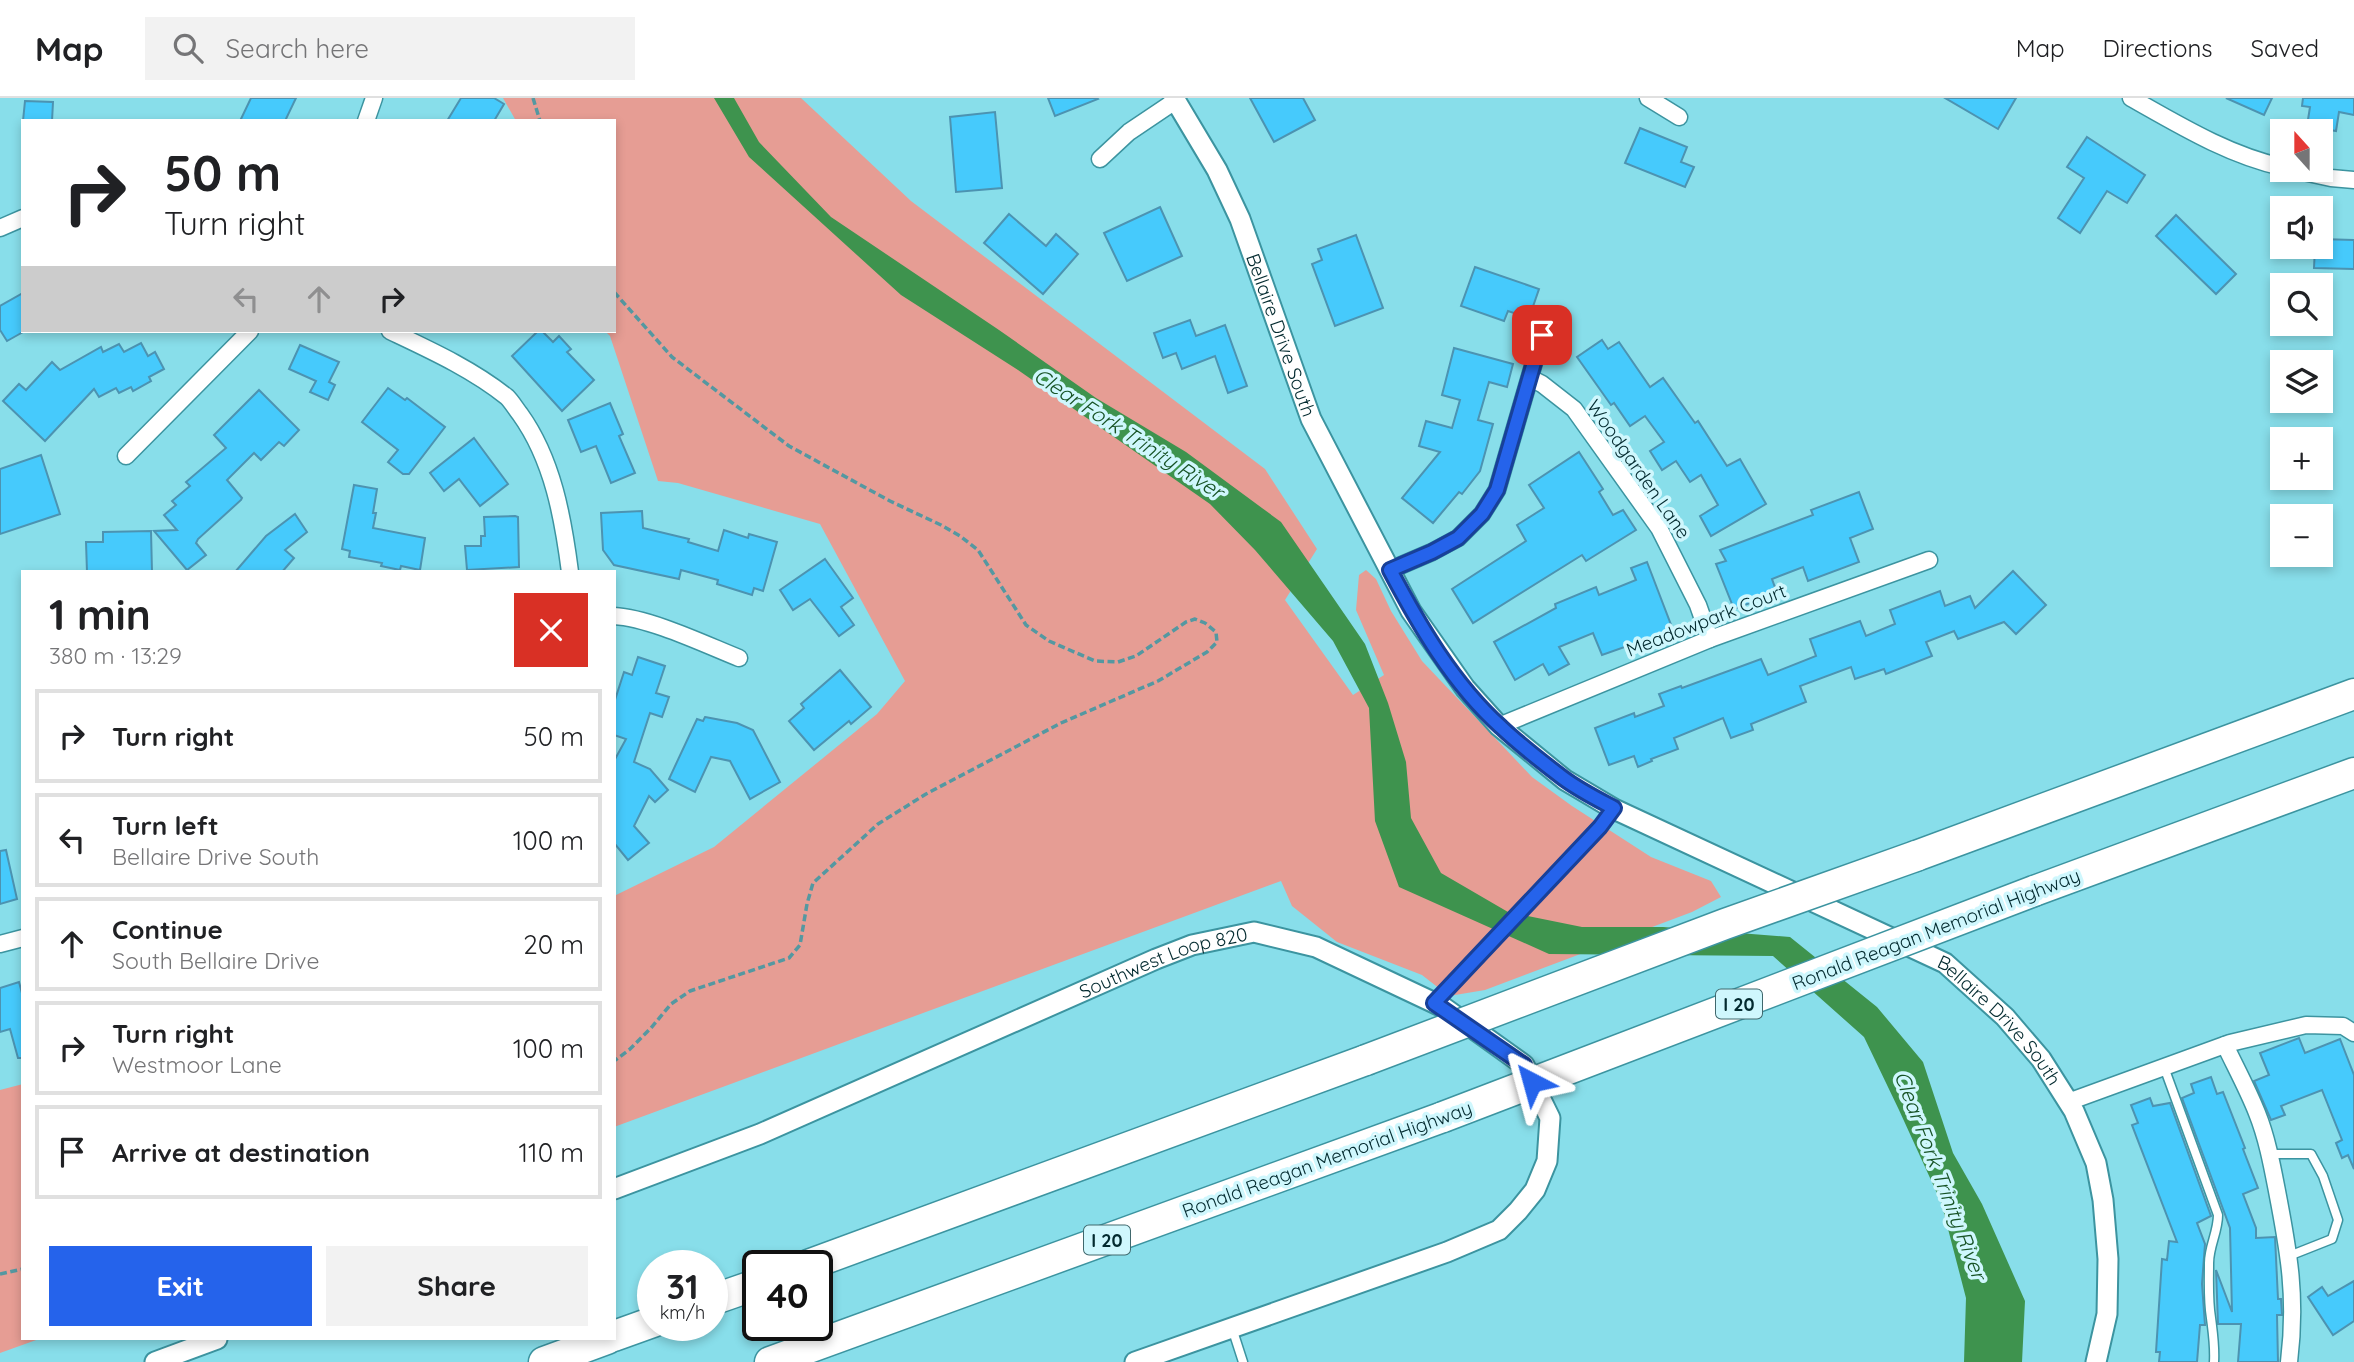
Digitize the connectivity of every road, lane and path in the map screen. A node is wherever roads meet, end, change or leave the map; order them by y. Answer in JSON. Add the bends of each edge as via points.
{"nodes":[{"id":1,"x":374,"y":98,"type":"edge"},
{"id":2,"x":533,"y":98,"type":"edge"},
{"id":3,"x":1647,"y":98,"type":"edge"},
{"id":4,"x":2131,"y":98,"type":"edge"},
{"id":5,"x":1175,"y":99,"type":"edge"},
{"id":6,"x":1679,"y":117,"type":"dead end"},
{"id":7,"x":367,"y":119,"type":"edge"},
{"id":8,"x":539,"y":119,"type":"edge"},
{"id":9,"x":1100,"y":159,"type":"dead end"},
{"id":10,"x":2270,"y":164,"type":"edge"},
{"id":11,"x":2333,"y":178,"type":"edge"},
{"id":12,"x":2354,"y":180,"type":"edge"},
{"id":13,"x":21,"y":219,"type":"edge"},
{"id":14,"x":0,"y":228,"type":"edge"},
{"id":15,"x":616,"y":294,"type":"edge"},
{"id":16,"x":248,"y":333,"type":"edge"},
{"id":17,"x":394,"y":333,"type":"edge"},
{"id":18,"x":1542,"y":335,"type":"dead end"},
{"id":19,"x":1530,"y":378,"type":"junction"},
{"id":20,"x":126,"y":456,"type":"dead end"},
{"id":21,"x":1929,"y":560,"type":"dead end"},
{"id":22,"x":570,"y":570,"type":"edge"},
{"id":23,"x":1390,"y":570,"type":"junction"},
{"id":24,"x":616,"y":616,"type":"edge"},
{"id":25,"x":1710,"y":639,"type":"junction"},
{"id":26,"x":739,"y":658,"type":"dead end"},
{"id":27,"x":2354,"y":694,"type":"edge"},
{"id":28,"x":1499,"y":726,"type":"junction"},
{"id":29,"x":2354,"y":773,"type":"edge"},
{"id":30,"x":1614,"y":808,"type":"junction"},
{"id":31,"x":21,"y":939,"type":"edge"},
{"id":32,"x":0,"y":944,"type":"edge"},
{"id":33,"x":1434,"y":1003,"type":"junction"},
{"id":34,"x":2354,"y":1032,"type":"edge"},
{"id":35,"x":2225,"y":1045,"type":"junction"},
{"id":36,"x":616,"y":1060,"type":"edge"},
{"id":37,"x":2164,"y":1067,"type":"junction"},
{"id":38,"x":2068,"y":1102,"type":"junction"},
{"id":39,"x":2269,"y":1154,"type":"junction"},
{"id":40,"x":616,"y":1188,"type":"edge"},
{"id":41,"x":833,"y":1256,"type":"edge"},
{"id":42,"x":2289,"y":1256,"type":"junction"},
{"id":43,"x":21,"y":1270,"type":"edge"},
{"id":44,"x":0,"y":1275,"type":"edge"},
{"id":45,"x":637,"y":1328,"type":"edge"},
{"id":46,"x":1232,"y":1328,"type":"junction"},
{"id":47,"x":616,"y":1335,"type":"edge"},
{"id":48,"x":214,"y":1340,"type":"edge"},
{"id":49,"x":604,"y":1340,"type":"edge"},
{"id":50,"x":155,"y":1362,"type":"edge"},
{"id":51,"x":544,"y":1362,"type":"edge"},
{"id":52,"x":770,"y":1362,"type":"edge"},
{"id":53,"x":1135,"y":1362,"type":"edge"},
{"id":54,"x":1243,"y":1362,"type":"edge"},
{"id":55,"x":2096,"y":1362,"type":"edge"},
{"id":56,"x":2214,"y":1362,"type":"edge"},
{"id":57,"x":2289,"y":1362,"type":"edge"}],
"edges":[{"from":1,"to":7,"type":"street"},
{"from":2,"to":8,"type":"path"},
{"from":3,"to":6,"type":"street"},
{"from":4,"to":10,"type":"street","via":[[2187,130]]},
{"from":5,"to":9,"type":"street"},
{"from":5,"to":23,"type":"street","name":"Bellaire Drive South","via":[[1229,193],[1311,419]]},
{"from":11,"to":12,"type":"street"},
{"from":13,"to":14,"type":"street"},
{"from":15,"to":36,"type":"path","via":[[672,357],[789,446],[941,525],[978,550],[1026,625],[1049,641],[1095,661],[1118,662],[1154,646],[1195,619],[1216,632],[1217,642],[1158,681],[1032,738],[878,824],[813,883],[800,945],[789,958],[690,991]]},
{"from":16,"to":20,"type":"street"},
{"from":17,"to":22,"type":"street","via":[[449,359],[509,399],[542,451],[564,526]]},
{"from":18,"to":19,"type":"street"},
{"from":19,"to":23,"type":"street","via":[[1497,490],[1482,514],[1458,538]]},
{"from":19,"to":25,"type":"street","name":"Woodgarden Lane","via":[[1574,409],[1660,528]]},
{"from":21,"to":25,"type":"street","name":"Meadowpark Court"},
{"from":23,"to":28,"type":"street","name":"Bellaire Drive South","via":[[1434,645]]},
{"from":24,"to":26,"type":"street","via":[[654,625]]},
{"from":25,"to":28,"type":"street","name":"Meadowpark Court"},
{"from":27,"to":41,"type":"highway","bridge":true},
{"from":28,"to":30,"type":"street","name":"Bellaire Drive South","via":[[1565,780]]},
{"from":29,"to":52,"type":"highway","name":"Ronald Reagan Memorial Highway","number":"I 20","bridge":true,"via":[[1443,1117]]},
{"from":30,"to":33,"type":"lane"},
{"from":30,"to":38,"type":"street","name":"Bellaire Drive South","via":[[1945,963],[2005,1017],[2041,1059]]},
{"from":31,"to":32,"type":"street"},
{"from":33,"to":40,"type":"street","name":"Southwest Loop 820","via":[[1316,947],[1254,932],[1192,945],[760,1134]]},
{"from":33,"to":46,"type":"street","name":"Southwest Loop 820","via":[[1524,1065],[1550,1118],[1547,1161],[1535,1189],[1499,1230]]},
{"from":34,"to":35,"type":"street","via":[[2343,1026],[2306,1025]]},
{"from":35,"to":37,"type":"street"},
{"from":35,"to":39,"type":"street","via":[[2258,1114]]},
{"from":37,"to":38,"type":"street"},
{"from":37,"to":56,"type":"lane","via":[[2218,1215],[2209,1252]]},
{"from":38,"to":55,"type":"street","name":"Bellaire Drive South","via":[[2096,1163],[2103,1200],[2106,1314]]},
{"from":39,"to":42,"type":"street"},
{"from":39,"to":42,"type":"lane","via":[[2311,1154],[2338,1220],[2332,1239]]},
{"from":42,"to":57,"type":"street","via":[[2294,1296]]},
{"from":43,"to":44,"type":"path"},
{"from":45,"to":47,"type":"highway"},
{"from":46,"to":53,"type":"street","name":"Southwest Loop 820"},
{"from":46,"to":54,"type":"lane"},
{"from":48,"to":50,"type":"street"},
{"from":49,"to":51,"type":"highway"}]}
